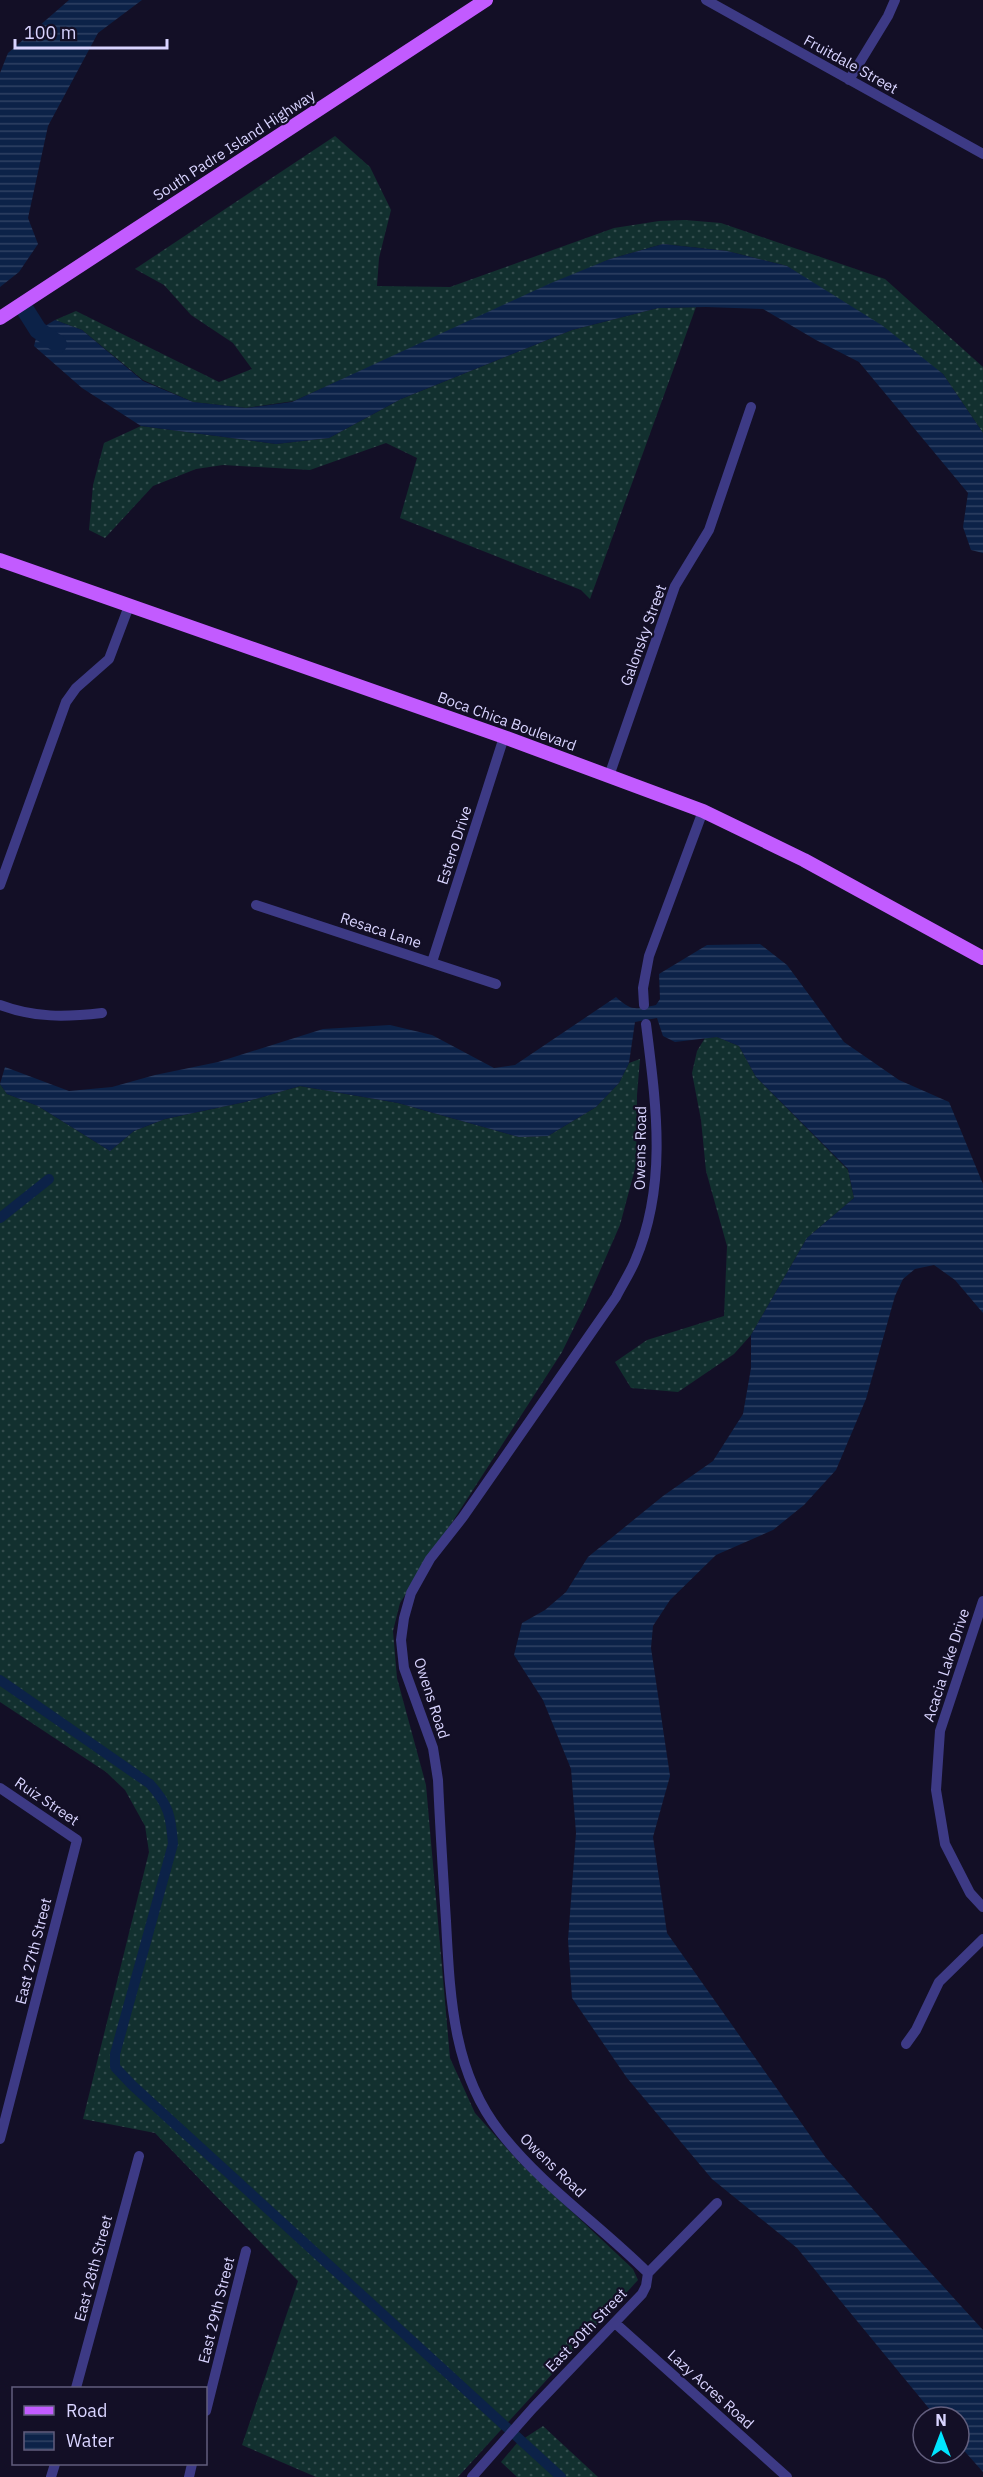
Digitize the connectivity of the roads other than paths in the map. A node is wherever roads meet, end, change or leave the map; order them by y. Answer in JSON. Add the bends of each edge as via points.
{"nodes":[{"id":1,"x":486,"y":0,"type":"edge"},
{"id":2,"x":705,"y":0,"type":"edge"},
{"id":3,"x":895,"y":0,"type":"edge"},
{"id":4,"x":849,"y":80,"type":"junction"},
{"id":5,"x":983,"y":154,"type":"edge"},
{"id":6,"x":0,"y":318,"type":"edge"},
{"id":7,"x":751,"y":407,"type":"dead end"},
{"id":8,"x":0,"y":560,"type":"edge"},
{"id":9,"x":129,"y":606,"type":"junction"},
{"id":10,"x":504,"y":737,"type":"junction"},
{"id":11,"x":609,"y":776,"type":"junction"},
{"id":12,"x":703,"y":810,"type":"junction"},
{"id":13,"x":0,"y":885,"type":"edge"},
{"id":14,"x":256,"y":905,"type":"dead end"},
{"id":15,"x":983,"y":958,"type":"edge"},
{"id":16,"x":432,"y":962,"type":"junction"},
{"id":17,"x":496,"y":984,"type":"dead end"},
{"id":18,"x":0,"y":1005,"type":"edge"},
{"id":19,"x":644,"y":1005,"type":"dead end"},
{"id":20,"x":102,"y":1013,"type":"dead end"},
{"id":21,"x":646,"y":1024,"type":"dead end"},
{"id":22,"x":983,"y":1601,"type":"edge"},
{"id":23,"x":0,"y":1788,"type":"edge"},
{"id":24,"x":77,"y":1840,"type":"joint"},
{"id":25,"x":983,"y":1908,"type":"edge"},
{"id":26,"x":983,"y":1939,"type":"edge"},
{"id":27,"x":906,"y":2044,"type":"dead end"},
{"id":28,"x":0,"y":2139,"type":"edge"},
{"id":29,"x":139,"y":2156,"type":"dead end"},
{"id":30,"x":717,"y":2203,"type":"dead end"},
{"id":31,"x":246,"y":2251,"type":"dead end"},
{"id":32,"x":648,"y":2273,"type":"junction"},
{"id":33,"x":615,"y":2323,"type":"junction"},
{"id":34,"x":76,"y":2387,"type":"edge"},
{"id":35,"x":207,"y":2407,"type":"edge"},
{"id":36,"x":471,"y":2477,"type":"edge"},
{"id":37,"x":787,"y":2477,"type":"edge"}],
"edges":[{"from":1,"to":6,"type":"main road","name":"South Padre Island Highway"},
{"from":2,"to":4,"type":"street","name":"Fruitdale Street"},
{"from":3,"to":4,"type":"street"},
{"from":4,"to":5,"type":"street","name":"Fruitdale Street"},
{"from":7,"to":11,"type":"street","name":"Galonsky Street","via":[[709,530],[675,586]]},
{"from":8,"to":9,"type":"main road","name":"Boca Chica Boulevard"},
{"from":9,"to":10,"type":"main road","name":"Boca Chica Boulevard"},
{"from":9,"to":13,"type":"street","via":[[109,659],[66,702]]},
{"from":10,"to":11,"type":"main road","name":"Boca Chica Boulevard"},
{"from":10,"to":16,"type":"street","name":"Estero Drive"},
{"from":11,"to":12,"type":"main road","name":"Boca Chica Boulevard"},
{"from":12,"to":15,"type":"main road","name":"Boca Chica Boulevard"},
{"from":12,"to":19,"type":"street","via":[[649,956]]},
{"from":14,"to":16,"type":"street","name":"Resaca Lane"},
{"from":16,"to":17,"type":"street","name":"Resaca Lane"},
{"from":18,"to":20,"type":"street","via":[[43,1016]]},
{"from":21,"to":32,"type":"street","name":"Owens Road","via":[[658,1147],[655,1195],[635,1261],[615,1297],[430,1558],[411,1593],[401,1641],[404,1668],[433,1748],[449,1984],[461,2057],[498,2130],[525,2162]]},
{"from":22,"to":25,"type":"street","name":"Acacia Lake Drive","via":[[940,1731],[936,1790],[945,1844],[970,1893]]},
{"from":23,"to":24,"type":"street","name":"Ruiz Street"},
{"from":24,"to":28,"type":"street","name":"East 27th Street"},
{"from":26,"to":27,"type":"street","via":[[939,1982]]},
{"from":29,"to":34,"type":"street","name":"East 28th Street"},
{"from":30,"to":32,"type":"street","name":"East 30th Street"},
{"from":31,"to":35,"type":"street","name":"East 29th Street"},
{"from":32,"to":33,"type":"street","name":"East 30th Street","via":[[642,2294]]},
{"from":33,"to":36,"type":"street","name":"East 30th Street"},
{"from":33,"to":37,"type":"street","name":"Lazy Acres Road"}]}
